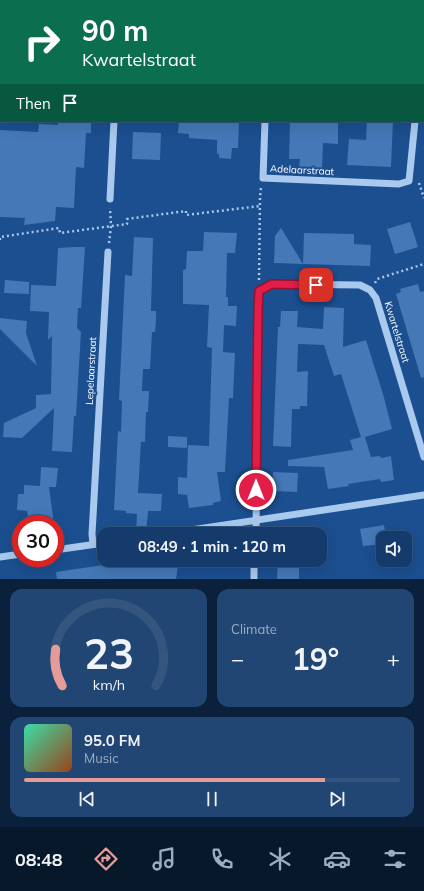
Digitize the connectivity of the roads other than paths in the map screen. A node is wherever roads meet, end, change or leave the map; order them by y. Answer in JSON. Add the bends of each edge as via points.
{"nodes":[{"id":1,"x":114,"y":122,"type":"edge"},
{"id":2,"x":265,"y":122,"type":"edge"},
{"id":3,"x":415,"y":122,"type":"edge"},
{"id":4,"x":110,"y":200,"type":"road end"},
{"id":5,"x":108,"y":252,"type":"road end"},
{"id":6,"x":424,"y":457,"type":"edge"},
{"id":7,"x":424,"y":495,"type":"edge"},
{"id":8,"x":256,"y":520,"type":"junction"},
{"id":9,"x":210,"y":527,"type":"edge"},
{"id":10,"x":256,"y":527,"type":"edge"},
{"id":11,"x":93,"y":544,"type":"junction"},
{"id":12,"x":97,"y":544,"type":"edge"},
{"id":13,"x":64,"y":549,"type":"edge"},
{"id":14,"x":12,"y":555,"type":"edge"},
{"id":15,"x":0,"y":557,"type":"edge"},
{"id":16,"x":254,"y":567,"type":"edge"},
{"id":17,"x":254,"y":579,"type":"edge"}],
"edges":[{"from":1,"to":4,"type":"street"},
{"from":2,"to":3,"type":"street","name":"Adelaarstraat","via":[[263,178],[400,184],[409,181]]},
{"from":5,"to":11,"type":"street","name":"Lepelaarstraat"},
{"from":6,"to":8,"type":"street","name":"Kwartelstraat","via":[[376,298],[370,290],[360,285],[272,284],[259,291]]},
{"from":7,"to":8,"type":"street"},
{"from":8,"to":9,"type":"street"},
{"from":8,"to":10,"type":"street"},
{"from":11,"to":12,"type":"street"},
{"from":11,"to":13,"type":"street"},
{"from":14,"to":15,"type":"street"},
{"from":16,"to":17,"type":"street"}]}
